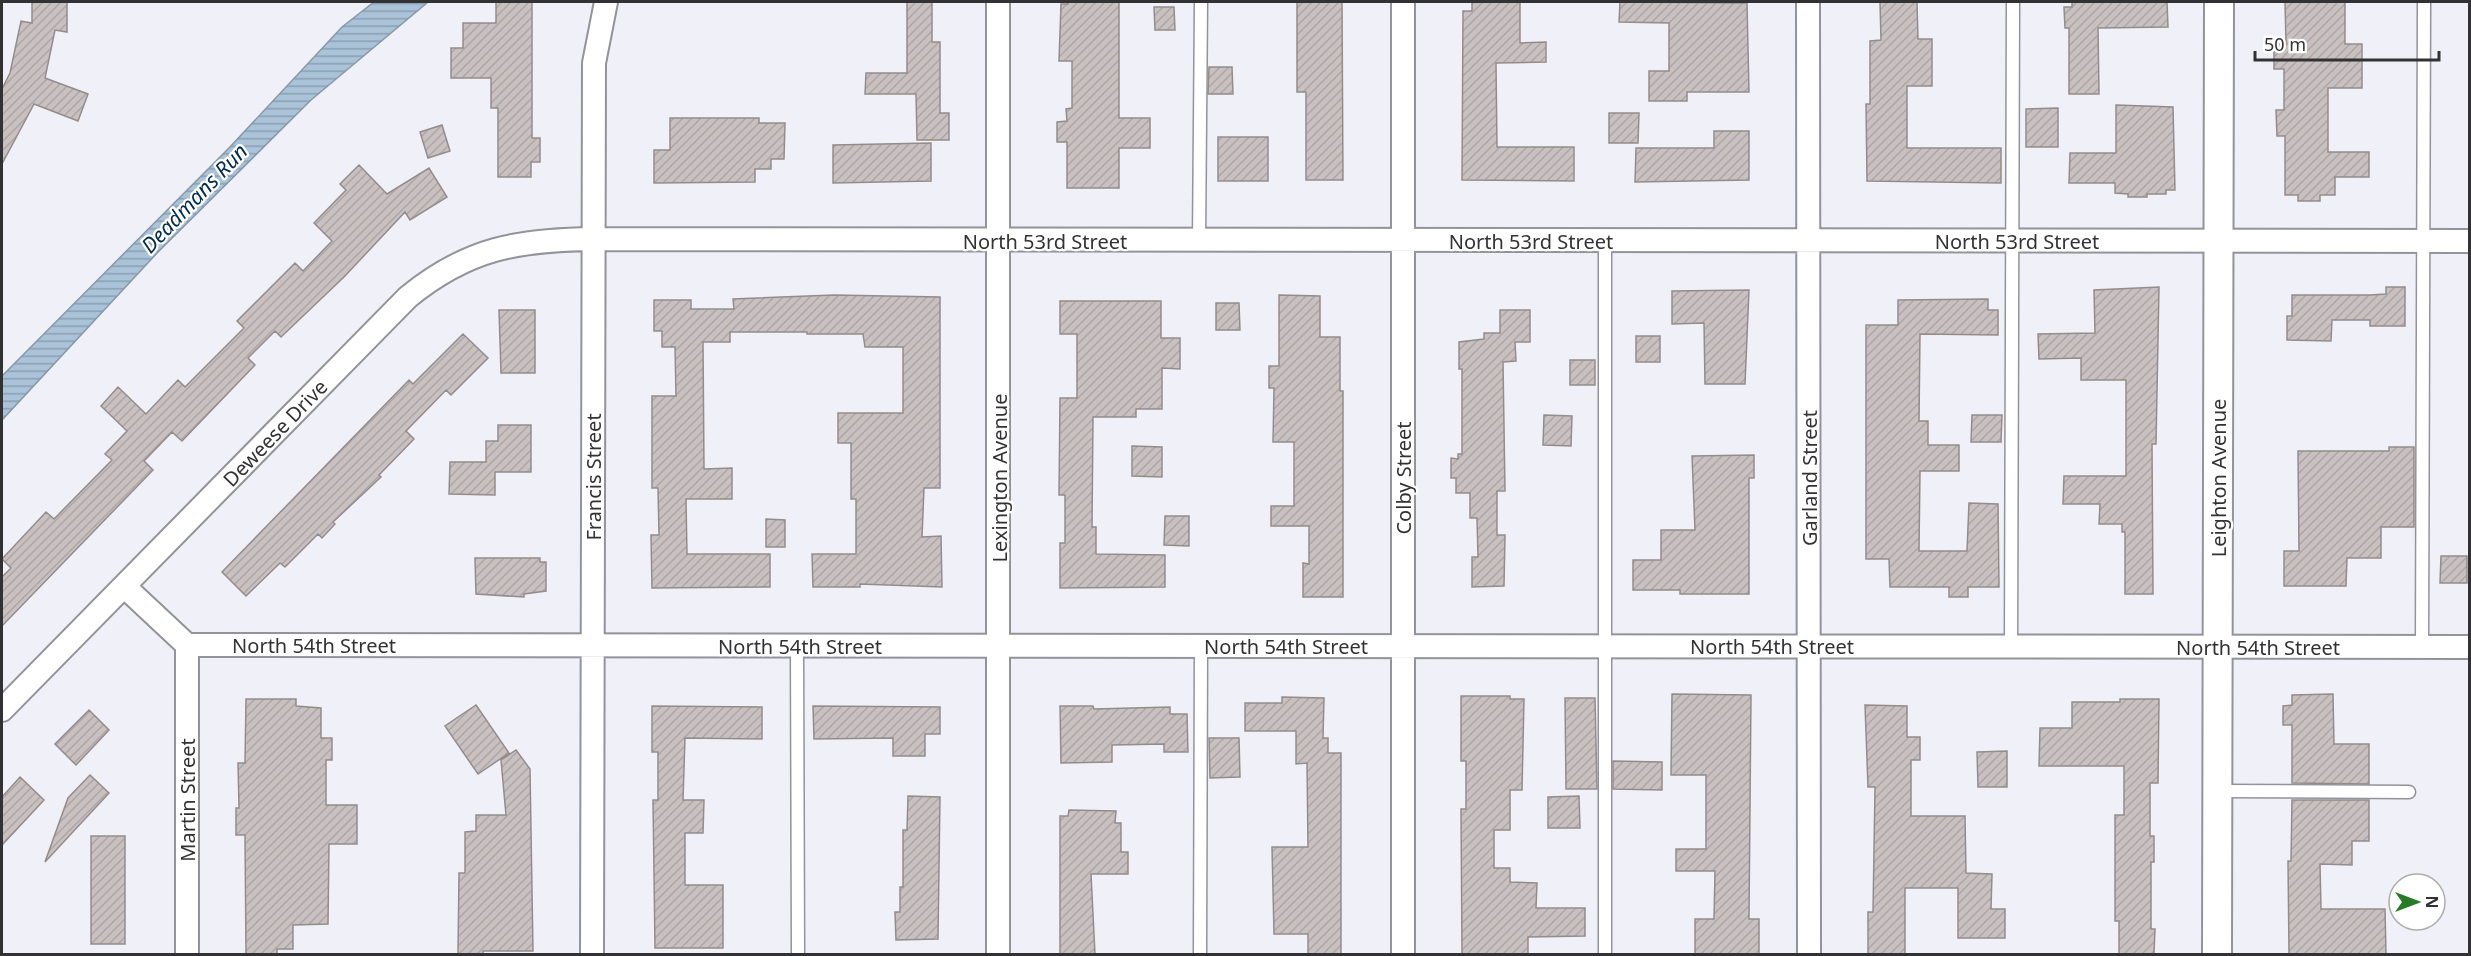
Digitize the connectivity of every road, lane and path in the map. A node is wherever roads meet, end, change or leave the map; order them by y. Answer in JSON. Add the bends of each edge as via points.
{"nodes":[{"id":1,"x":606,"y":2,"type":"edge"},
{"id":2,"x":998,"y":2,"type":"edge"},
{"id":3,"x":1201,"y":2,"type":"edge"},
{"id":4,"x":1403,"y":2,"type":"edge"},
{"id":5,"x":1808,"y":2,"type":"edge"},
{"id":6,"x":2013,"y":2,"type":"edge"},
{"id":7,"x":2219,"y":2,"type":"edge"},
{"id":8,"x":2424,"y":2,"type":"edge"},
{"id":9,"x":593,"y":239,"type":"junction"},
{"id":10,"x":1403,"y":240,"type":"junction"},
{"id":11,"x":999,"y":241,"type":"junction"},
{"id":12,"x":1605,"y":241,"type":"junction"},
{"id":13,"x":1808,"y":241,"type":"junction"},
{"id":14,"x":2013,"y":241,"type":"junction"},
{"id":15,"x":2219,"y":241,"type":"junction"},
{"id":16,"x":1199,"y":242,"type":"junction"},
{"id":17,"x":2423,"y":242,"type":"junction"},
{"id":18,"x":2469,"y":242,"type":"edge"},
{"id":19,"x":125,"y":586,"type":"junction"},
{"id":20,"x":187,"y":645,"type":"junction"},
{"id":21,"x":593,"y":646,"type":"junction"},
{"id":22,"x":797,"y":646,"type":"junction"},
{"id":23,"x":999,"y":646,"type":"junction"},
{"id":24,"x":1201,"y":646,"type":"junction"},
{"id":25,"x":1404,"y":646,"type":"junction"},
{"id":26,"x":1604,"y":646,"type":"junction"},
{"id":27,"x":2218,"y":646,"type":"junction"},
{"id":28,"x":1809,"y":647,"type":"junction"},
{"id":29,"x":2011,"y":647,"type":"junction"},
{"id":30,"x":2422,"y":647,"type":"junction"},
{"id":31,"x":2469,"y":647,"type":"edge"},
{"id":32,"x":2,"y":710,"type":"edge"},
{"id":33,"x":2218,"y":791,"type":"junction"},
{"id":34,"x":2409,"y":792,"type":"dead end"},
{"id":35,"x":187,"y":954,"type":"edge"},
{"id":36,"x":592,"y":954,"type":"edge"},
{"id":37,"x":798,"y":954,"type":"edge"},
{"id":38,"x":998,"y":954,"type":"edge"},
{"id":39,"x":1200,"y":954,"type":"edge"},
{"id":40,"x":1403,"y":954,"type":"edge"},
{"id":41,"x":1605,"y":954,"type":"edge"},
{"id":42,"x":1809,"y":954,"type":"edge"},
{"id":43,"x":2217,"y":954,"type":"edge"}],
"edges":[{"from":1,"to":9,"type":"street","name":"Francis Street","via":[[594,63]]},
{"from":2,"to":11,"type":"street","name":"Lexington Avenue"},
{"from":3,"to":16,"type":"lane"},
{"from":4,"to":10,"type":"street","name":"Colby Street"},
{"from":5,"to":13,"type":"street","name":"Garland Street"},
{"from":6,"to":14,"type":"lane"},
{"from":7,"to":15,"type":"street","name":"Leighton Avenue"},
{"from":8,"to":17,"type":"lane"},
{"from":9,"to":11,"type":"street","name":"North 53rd Street"},
{"from":9,"to":19,"type":"street","name":"Deweese Drive","via":[[546,240],[501,247],[456,265],[423,285]]},
{"from":9,"to":21,"type":"street","name":"Francis Street"},
{"from":10,"to":12,"type":"street","name":"North 53rd Street"},
{"from":10,"to":16,"type":"street","name":"North 53rd Street"},
{"from":10,"to":25,"type":"street","name":"Colby Street"},
{"from":11,"to":16,"type":"street","name":"North 53rd Street"},
{"from":11,"to":23,"type":"street","name":"Lexington Avenue"},
{"from":12,"to":13,"type":"street","name":"North 53rd Street"},
{"from":12,"to":26,"type":"lane"},
{"from":13,"to":14,"type":"street","name":"North 53rd Street"},
{"from":13,"to":28,"type":"street","name":"Garland Street"},
{"from":14,"to":15,"type":"street","name":"North 53rd Street"},
{"from":14,"to":29,"type":"lane"},
{"from":15,"to":17,"type":"street","name":"North 53rd Street"},
{"from":15,"to":27,"type":"street","name":"Leighton Avenue"},
{"from":17,"to":18,"type":"street","name":"North 53rd Street"},
{"from":17,"to":30,"type":"lane"},
{"from":19,"to":20,"type":"street"},
{"from":19,"to":32,"type":"street","name":"Deweese Drive"},
{"from":20,"to":21,"type":"street","name":"North 54th Street"},
{"from":20,"to":35,"type":"street","name":"Martin Street"},
{"from":21,"to":22,"type":"street","name":"North 54th Street"},
{"from":21,"to":36,"type":"street","name":"Francis Street"},
{"from":22,"to":23,"type":"street","name":"North 54th Street"},
{"from":22,"to":37,"type":"lane"},
{"from":23,"to":24,"type":"street","name":"North 54th Street"},
{"from":23,"to":38,"type":"street","name":"Lexington Avenue"},
{"from":24,"to":25,"type":"street","name":"North 54th Street"},
{"from":24,"to":39,"type":"lane"},
{"from":25,"to":26,"type":"street","name":"North 54th Street"},
{"from":25,"to":40,"type":"street","name":"Colby Street"},
{"from":26,"to":28,"type":"street","name":"North 54th Street"},
{"from":26,"to":41,"type":"lane"},
{"from":27,"to":29,"type":"street","name":"North 54th Street"},
{"from":27,"to":30,"type":"street","name":"North 54th Street"},
{"from":27,"to":33,"type":"street","name":"Leighton Avenue"},
{"from":28,"to":29,"type":"street","name":"North 54th Street"},
{"from":28,"to":42,"type":"street","name":"Garland Street"},
{"from":30,"to":31,"type":"street","name":"North 54th Street"},
{"from":33,"to":34,"type":"lane"},
{"from":33,"to":43,"type":"street","name":"Leighton Avenue"}]}
